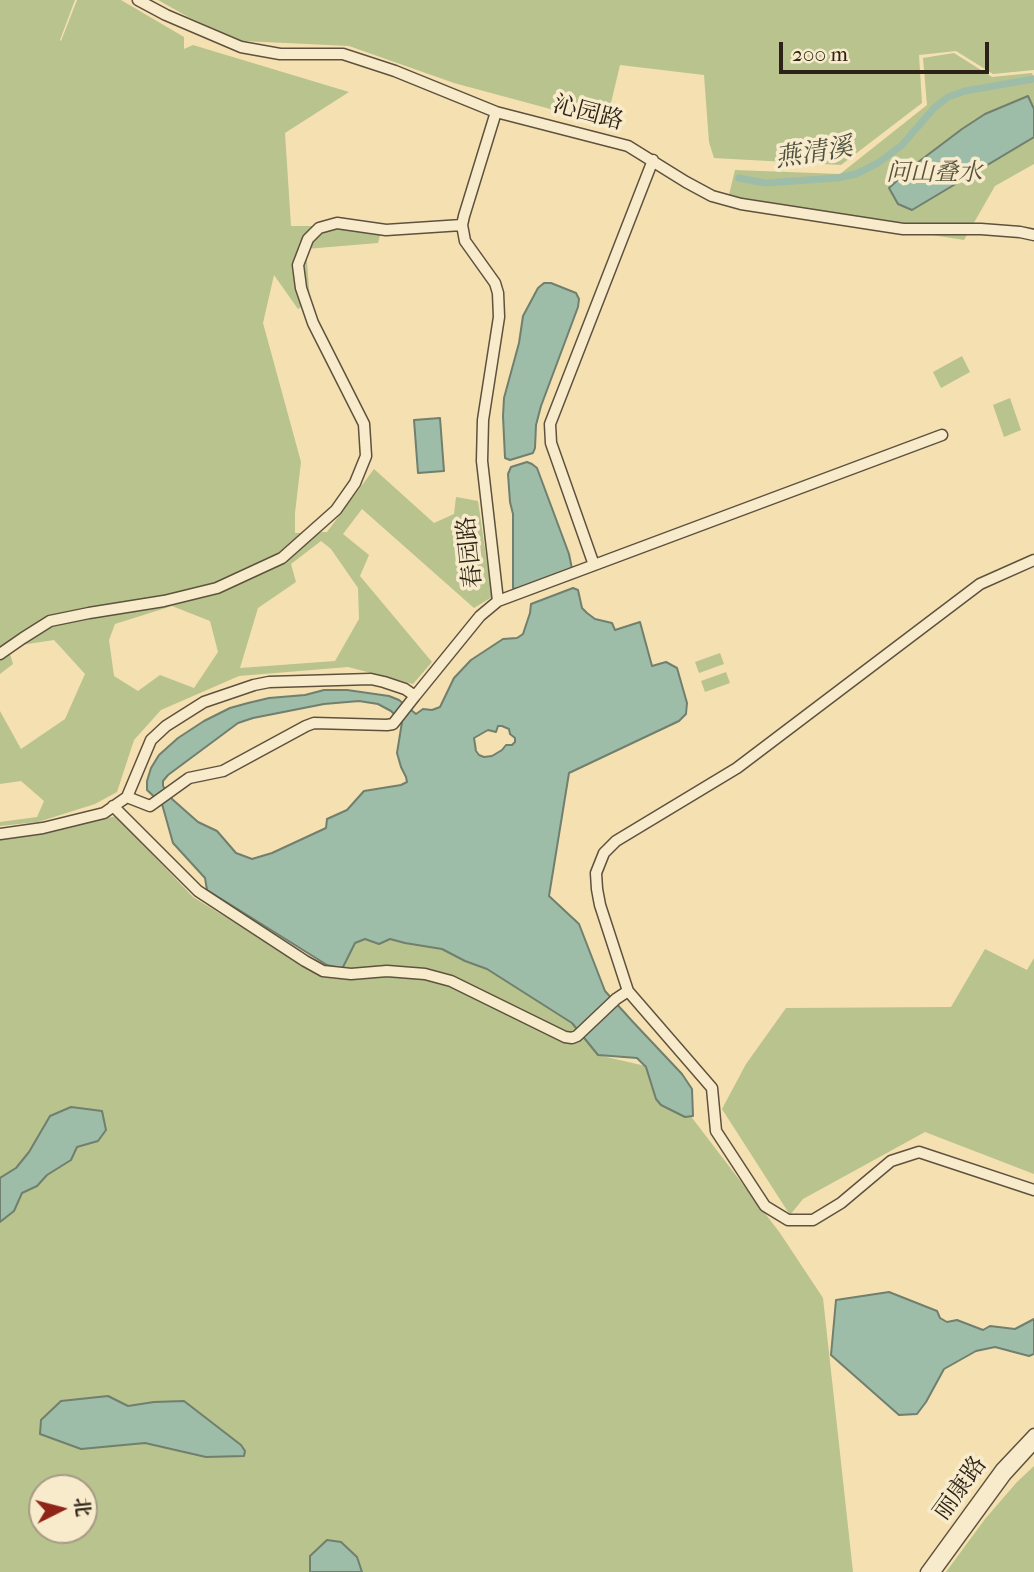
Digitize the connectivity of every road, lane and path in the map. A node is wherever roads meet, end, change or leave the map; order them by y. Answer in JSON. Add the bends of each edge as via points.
{"nodes":[{"id":1,"x":138,"y":0,"type":"edge"},
{"id":2,"x":496,"y":112,"type":"junction"},
{"id":3,"x":653,"y":160,"type":"junction"},
{"id":4,"x":462,"y":225,"type":"junction"},
{"id":5,"x":1034,"y":235,"type":"edge"},
{"id":6,"x":942,"y":435,"type":"dead end"},
{"id":7,"x":1034,"y":560,"type":"edge"},
{"id":8,"x":594,"y":565,"type":"junction"},
{"id":9,"x":498,"y":601,"type":"junction"},
{"id":10,"x":0,"y":654,"type":"edge"},
{"id":11,"x":415,"y":696,"type":"junction"},
{"id":12,"x":127,"y":797,"type":"junction"},
{"id":13,"x":113,"y":806,"type":"junction"},
{"id":14,"x":0,"y":834,"type":"edge"},
{"id":15,"x":628,"y":991,"type":"junction"},
{"id":16,"x":1034,"y":1190,"type":"edge"},
{"id":17,"x":1034,"y":1434,"type":"edge"},
{"id":18,"x":1034,"y":1444,"type":"edge"},
{"id":19,"x":926,"y":1572,"type":"edge"},
{"id":20,"x":935,"y":1572,"type":"edge"}],
"edges":[{"from":1,"to":2,"type":"street","name":"沁园路","via":[[241,47],[280,54],[343,54]]},
{"from":2,"to":3,"type":"street","name":"沁园路","via":[[628,146]]},
{"from":2,"to":4,"type":"street"},
{"from":3,"to":5,"type":"street","name":"沁园路","via":[[712,196],[741,204],[903,229]]},
{"from":3,"to":8,"type":"street","via":[[550,424],[551,443]]},
{"from":4,"to":9,"type":"street","name":"春园路","via":[[466,241],[498,293],[499,317],[482,420],[482,461]]},
{"from":4,"to":10,"type":"street","via":[[386,230],[337,223],[319,228],[308,239],[298,265],[301,288],[313,323],[364,424],[366,456],[336,510],[282,558],[217,588],[50,621]]},
{"from":6,"to":8,"type":"street"},
{"from":7,"to":15,"type":"street","via":[[980,584],[737,768],[616,841],[604,853],[596,873],[597,889]]},
{"from":8,"to":9,"type":"street"},
{"from":9,"to":11,"type":"street","name":"春园路","via":[[480,616]]},
{"from":11,"to":12,"type":"street","name":"春园路","via":[[393,724],[314,723],[223,771],[189,778],[150,806]]},
{"from":11,"to":12,"type":"street","via":[[370,679],[268,682],[241,689],[204,702],[151,740]]},
{"from":12,"to":13,"type":"street"},
{"from":13,"to":14,"type":"street","via":[[104,813]]},
{"from":13,"to":15,"type":"street","via":[[198,891],[323,971],[425,974],[451,981],[572,1038]]},
{"from":15,"to":16,"type":"street","via":[[712,1088],[716,1131],[765,1206],[788,1220],[813,1220],[891,1161],[919,1152]]},
{"from":17,"to":19,"type":"street","name":"丽康路","via":[[1001,1469]]},
{"from":18,"to":20,"type":"street","name":"丽康路"}]}
